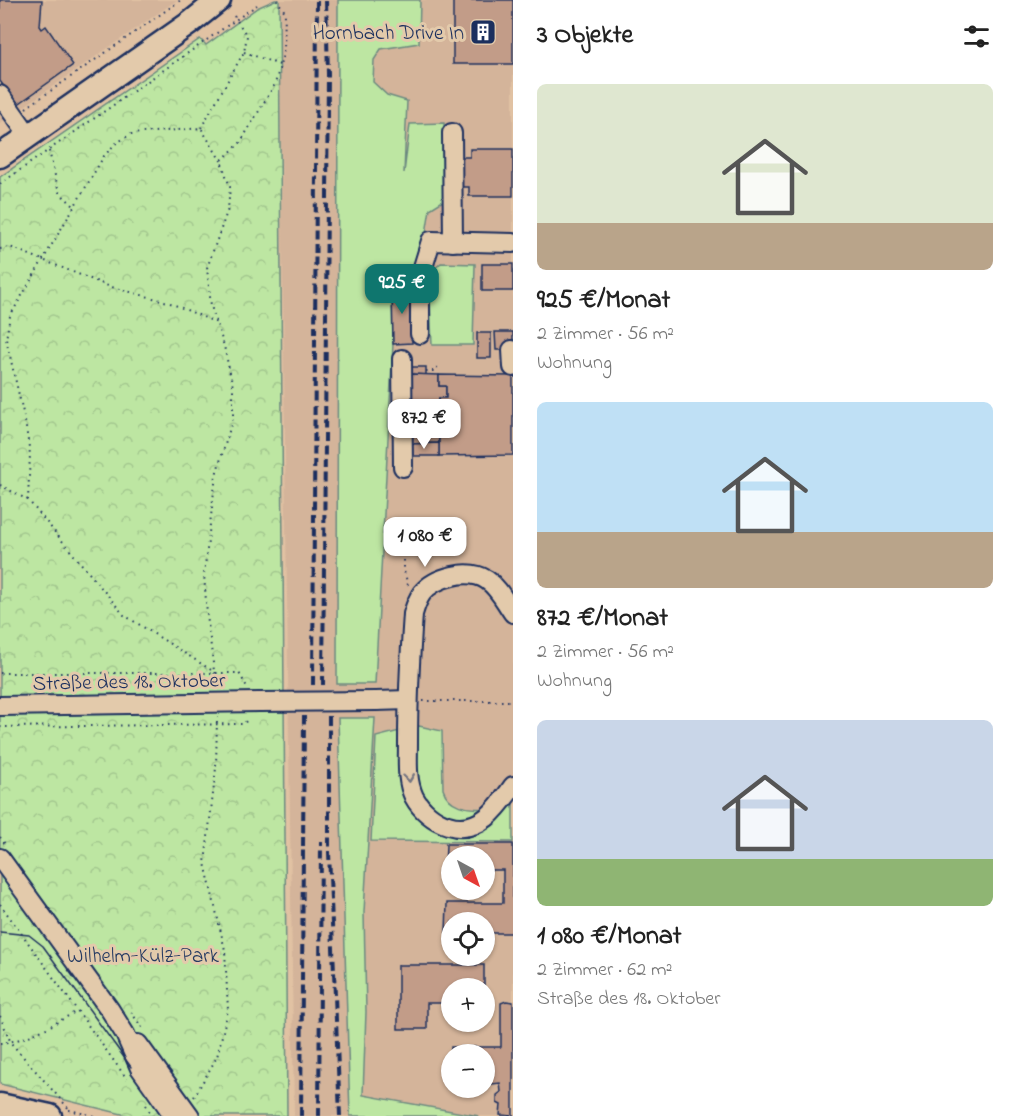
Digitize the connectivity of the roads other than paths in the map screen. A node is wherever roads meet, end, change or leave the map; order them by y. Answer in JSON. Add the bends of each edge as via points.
{"nodes":[{"id":1,"x":235,"y":6,"type":"edge"},
{"id":2,"x":0,"y":95,"type":"edge"},
{"id":3,"x":452,"y":133,"type":"dead end"},
{"id":4,"x":29,"y":136,"type":"junction"},
{"id":5,"x":0,"y":156,"type":"edge"},
{"id":6,"x":453,"y":242,"type":"junction"},
{"id":7,"x":513,"y":243,"type":"edge"},
{"id":8,"x":398,"y":277,"type":"dead end"},
{"id":9,"x":420,"y":277,"type":"junction"},
{"id":10,"x":420,"y":334,"type":"dead end"},
{"id":11,"x":402,"y":359,"type":"dead end"},
{"id":12,"x":403,"y":467,"type":"dead end"},
{"id":13,"x":513,"y":613,"type":"edge"},
{"id":14,"x":408,"y":700,"type":"junction"},
{"id":15,"x":0,"y":706,"type":"edge"},
{"id":16,"x":513,"y":786,"type":"edge"},
{"id":17,"x":0,"y":858,"type":"edge"},
{"id":18,"x":110,"y":1010,"type":"junction"},
{"id":19,"x":0,"y":1105,"type":"edge"},
{"id":20,"x":60,"y":1113,"type":"edge"},
{"id":21,"x":183,"y":1114,"type":"edge"},
{"id":22,"x":166,"y":1116,"type":"edge"}],
"edges":[{"from":1,"to":4,"type":"main road","via":[[190,23]]},
{"from":2,"to":4,"type":"street"},
{"from":3,"to":6,"type":"street"},
{"from":4,"to":5,"type":"main road"},
{"from":6,"to":7,"type":"street"},
{"from":6,"to":9,"type":"street","via":[[431,242]]},
{"from":8,"to":9,"type":"street"},
{"from":9,"to":10,"type":"street"},
{"from":11,"to":12,"type":"street"},
{"from":13,"to":14,"type":"street","via":[[494,586],[472,576],[438,581],[422,593],[412,614]]},
{"from":14,"to":15,"type":"street","name":"Straße des 18. Oktober","bridge":true},
{"from":14,"to":16,"type":"street","one_way":true,"via":[[408,779],[418,804],[429,816],[454,827],[482,822],[496,811]]},
{"from":17,"to":18,"type":"street"},
{"from":18,"to":21,"type":"street","via":[[137,1043]]},
{"from":18,"to":22,"type":"street","via":[[131,1067]]},
{"from":19,"to":20,"type":"main road"}]}
